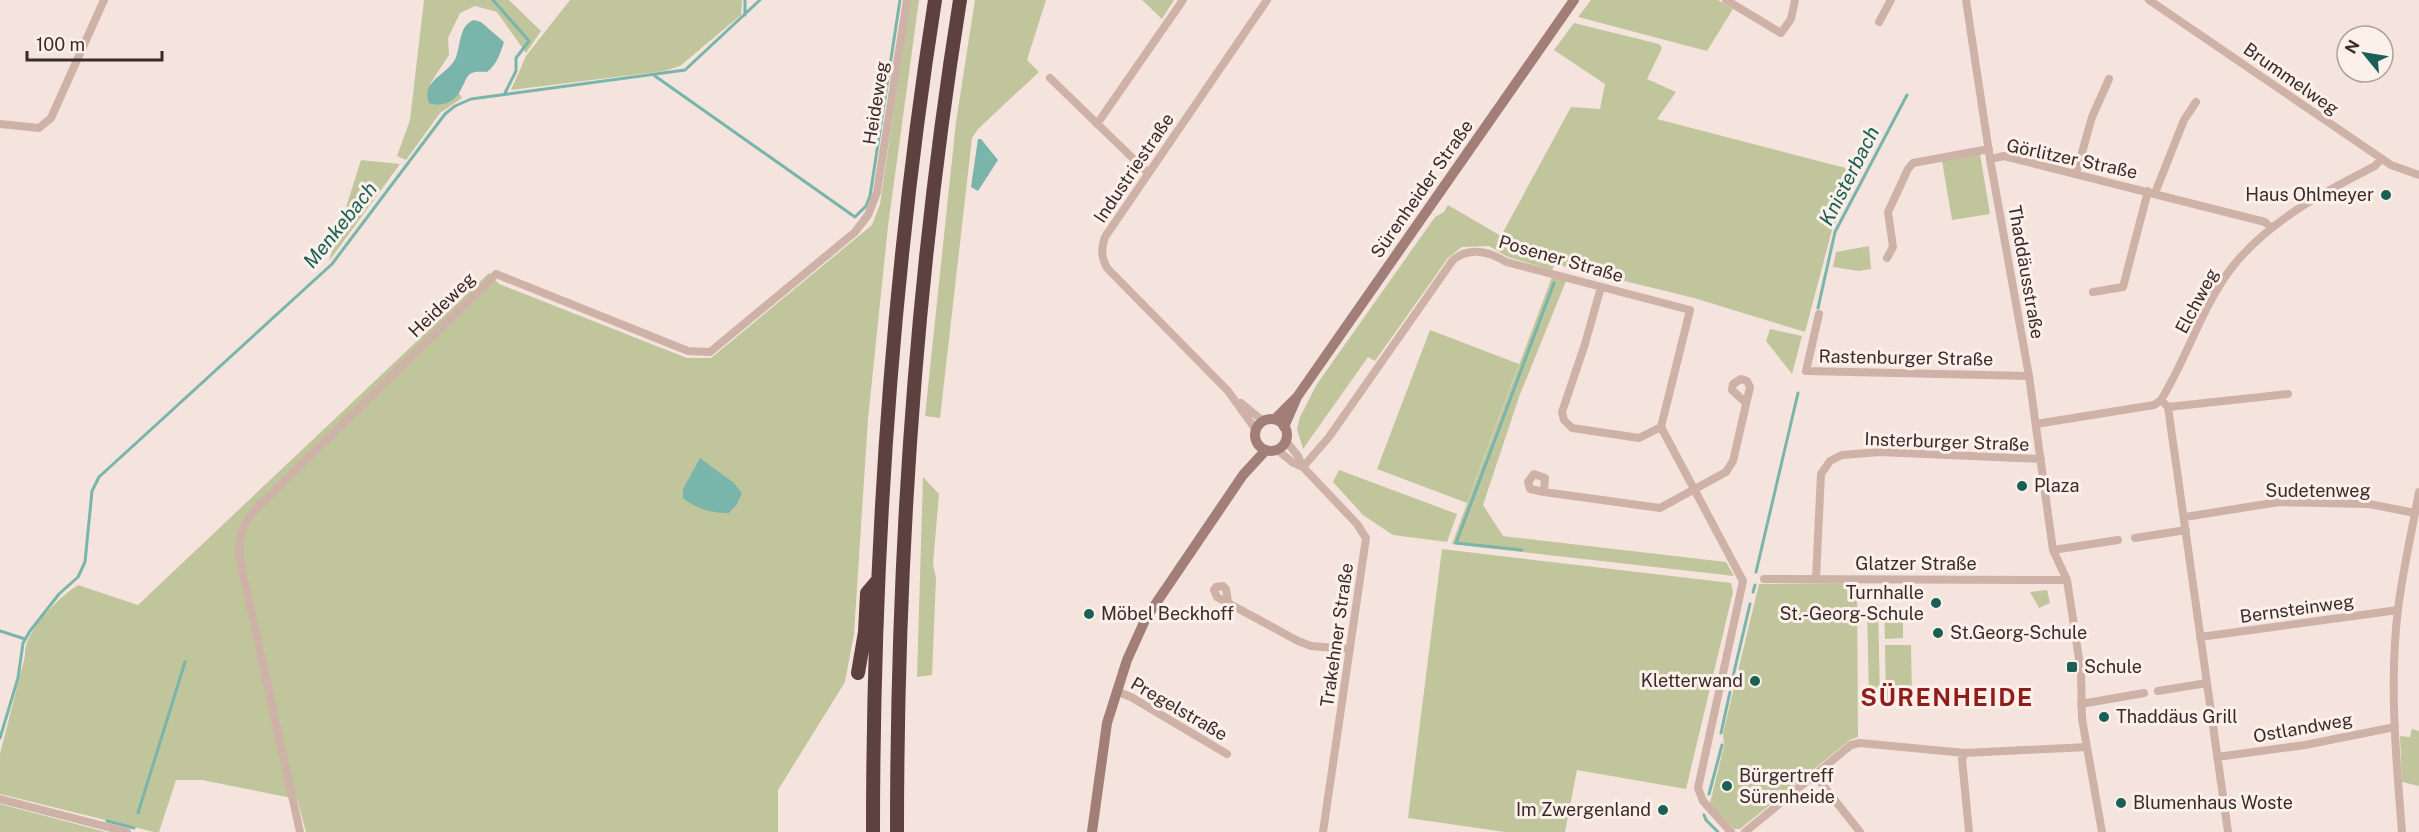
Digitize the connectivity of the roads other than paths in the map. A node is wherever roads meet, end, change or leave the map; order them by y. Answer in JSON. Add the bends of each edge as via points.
{"nodes":[{"id":1,"x":104,"y":0,"type":"edge"},
{"id":2,"x":907,"y":0,"type":"edge"},
{"id":3,"x":935,"y":0,"type":"edge"},
{"id":4,"x":960,"y":0,"type":"edge"},
{"id":5,"x":1183,"y":0,"type":"edge"},
{"id":6,"x":1268,"y":0,"type":"edge"},
{"id":7,"x":1574,"y":0,"type":"edge"},
{"id":8,"x":1726,"y":0,"type":"edge"},
{"id":9,"x":1795,"y":0,"type":"edge"},
{"id":10,"x":1891,"y":0,"type":"edge"},
{"id":11,"x":1966,"y":0,"type":"edge"},
{"id":12,"x":2150,"y":0,"type":"edge"},
{"id":13,"x":1879,"y":22,"type":"dead end"},
{"id":14,"x":1050,"y":78,"type":"dead end"},
{"id":15,"x":2109,"y":79,"type":"dead end"},
{"id":16,"x":2196,"y":102,"type":"dead end"},
{"id":17,"x":0,"y":124,"type":"edge"},
{"id":18,"x":1097,"y":124,"type":"junction"},
{"id":19,"x":1989,"y":149,"type":"junction"},
{"id":20,"x":1990,"y":159,"type":"junction"},
{"id":21,"x":2381,"y":159,"type":"junction"},
{"id":22,"x":1148,"y":173,"type":"junction"},
{"id":23,"x":2076,"y":174,"type":"junction"},
{"id":24,"x":2419,"y":175,"type":"edge"},
{"id":25,"x":2152,"y":192,"type":"junction"},
{"id":26,"x":2271,"y":228,"type":"junction"},
{"id":27,"x":1887,"y":258,"type":"dead end"},
{"id":28,"x":1601,"y":287,"type":"junction"},
{"id":29,"x":2093,"y":292,"type":"dead end"},
{"id":30,"x":1819,"y":314,"type":"dead end"},
{"id":31,"x":2029,"y":376,"type":"junction"},
{"id":32,"x":2288,"y":394,"type":"dead end"},
{"id":33,"x":1232,"y":396,"type":"junction"},
{"id":34,"x":1297,"y":397,"type":"junction"},
{"id":35,"x":2161,"y":400,"type":"junction"},
{"id":36,"x":1746,"y":403,"type":"dead end"},
{"id":37,"x":2168,"y":407,"type":"junction"},
{"id":38,"x":1269,"y":420,"type":"junction"},
{"id":39,"x":2036,"y":424,"type":"junction"},
{"id":40,"x":1284,"y":427,"type":"junction"},
{"id":41,"x":1661,"y":427,"type":"junction"},
{"id":42,"x":1256,"y":430,"type":"junction"},
{"id":43,"x":1286,"y":440,"type":"junction"},
{"id":44,"x":1257,"y":442,"type":"junction"},
{"id":45,"x":1271,"y":450,"type":"junction"},
{"id":46,"x":2041,"y":459,"type":"junction"},
{"id":47,"x":1302,"y":466,"type":"junction"},
{"id":48,"x":1243,"y":475,"type":"junction"},
{"id":49,"x":1694,"y":489,"type":"junction"},
{"id":50,"x":1544,"y":492,"type":"dead end"},
{"id":51,"x":2419,"y":492,"type":"edge"},
{"id":52,"x":2415,"y":513,"type":"junction"},
{"id":53,"x":2185,"y":517,"type":"junction"},
{"id":54,"x":2186,"y":530,"type":"junction"},
{"id":55,"x":2135,"y":538,"type":"dead end"},
{"id":56,"x":2118,"y":540,"type":"dead end"},
{"id":57,"x":2053,"y":550,"type":"junction"},
{"id":58,"x":1816,"y":578,"type":"junction"},
{"id":59,"x":1764,"y":579,"type":"dead end"},
{"id":60,"x":878,"y":580,"type":"junction"},
{"id":61,"x":2067,"y":580,"type":"junction"},
{"id":62,"x":1228,"y":602,"type":"dead end"},
{"id":63,"x":2398,"y":610,"type":"junction"},
{"id":64,"x":2200,"y":637,"type":"junction"},
{"id":65,"x":1350,"y":649,"type":"junction"},
{"id":66,"x":858,"y":673,"type":"dead end"},
{"id":67,"x":2207,"y":683,"type":"junction"},
{"id":68,"x":1116,"y":691,"type":"junction"},
{"id":69,"x":2158,"y":691,"type":"dead end"},
{"id":70,"x":2144,"y":693,"type":"dead end"},
{"id":71,"x":2081,"y":704,"type":"junction"},
{"id":72,"x":2395,"y":726,"type":"junction"},
{"id":73,"x":2087,"y":747,"type":"junction"},
{"id":74,"x":1965,"y":753,"type":"junction"},
{"id":75,"x":1227,"y":754,"type":"dead end"},
{"id":76,"x":2217,"y":757,"type":"junction"},
{"id":77,"x":1814,"y":774,"type":"junction"},
{"id":78,"x":0,"y":799,"type":"edge"},
{"id":79,"x":1755,"y":823,"type":"junction"},
{"id":80,"x":127,"y":832,"type":"edge"},
{"id":81,"x":300,"y":832,"type":"edge"},
{"id":82,"x":873,"y":832,"type":"edge"},
{"id":83,"x":897,"y":832,"type":"edge"},
{"id":84,"x":1092,"y":832,"type":"edge"},
{"id":85,"x":1323,"y":832,"type":"edge"},
{"id":86,"x":1731,"y":832,"type":"edge"},
{"id":87,"x":1745,"y":832,"type":"edge"},
{"id":88,"x":1762,"y":832,"type":"edge"},
{"id":89,"x":1860,"y":832,"type":"edge"},
{"id":90,"x":1969,"y":832,"type":"edge"},
{"id":91,"x":2102,"y":832,"type":"edge"},
{"id":92,"x":2228,"y":832,"type":"edge"},
{"id":93,"x":2402,"y":832,"type":"edge"}],
"edges":[{"from":1,"to":17,"type":"street","via":[[51,118],[39,128]]},
{"from":2,"to":81,"type":"street","name":"Heideweg","via":[[877,192],[868,215],[855,232],[710,352],[688,351],[496,274],[245,521],[239,538],[239,556]]},
{"from":3,"to":60,"type":"highway","via":[[893,358]]},
{"from":4,"to":83,"type":"highway","via":[[931,205],[916,374],[899,635]]},
{"from":5,"to":18,"type":"street"},
{"from":6,"to":22,"type":"street","name":"Industriestraße"},
{"from":7,"to":34,"type":"main road","name":"Sürenheider Straße"},
{"from":8,"to":9,"type":"street","via":[[1781,33],[1791,19]]},
{"from":10,"to":13,"type":"street"},
{"from":11,"to":19,"type":"street","name":"Thaddäusstraße"},
{"from":12,"to":21,"type":"street","name":"Brummelweg"},
{"from":14,"to":18,"type":"street"},
{"from":15,"to":23,"type":"street","via":[[2092,117]]},
{"from":16,"to":25,"type":"street"},
{"from":18,"to":22,"type":"street"},
{"from":19,"to":20,"type":"street","name":"Thaddäusstraße"},
{"from":19,"to":27,"type":"street","via":[[1913,163],[1888,213],[1893,247]]},
{"from":20,"to":23,"type":"street","name":"Görlitzer Straße","via":[[2004,156]]},
{"from":20,"to":31,"type":"street","name":"Thaddäusstraße"},
{"from":21,"to":24,"type":"street","name":"Brummelweg"},
{"from":21,"to":26,"type":"street","name":"Elchweg"},
{"from":22,"to":33,"type":"street","name":"Industriestraße","via":[[1105,237],[1102,259]]},
{"from":23,"to":25,"type":"street","name":"Görlitzer Straße"},
{"from":25,"to":26,"type":"street","name":"Görlitzer Straße","via":[[2265,222]]},
{"from":25,"to":29,"type":"street","name":"Görlitzer Straße","via":[[2123,287]]},
{"from":26,"to":35,"type":"street","name":"Elchweg","via":[[2231,268],[2218,288]]},
{"from":28,"to":41,"type":"street","name":"Posener Straße","via":[[1690,310]]},
{"from":28,"to":41,"type":"street","via":[[1564,399],[1564,420],[1572,428],[1639,438]]},
{"from":28,"to":47,"type":"street","name":"Posener Straße","via":[[1488,253],[1462,253],[1453,260],[1329,436]]},
{"from":30,"to":31,"type":"street","name":"Rastenburger Straße","via":[[1806,371]]},
{"from":31,"to":39,"type":"street","name":"Thaddäusstraße"},
{"from":32,"to":37,"type":"street"},
{"from":33,"to":38,"type":"street","name":"Industriestraße"},
{"from":33,"to":42,"type":"street","name":"Industriestraße"},
{"from":34,"to":38,"type":"main road","name":"Sürenheider Straße"},
{"from":34,"to":40,"type":"main road","name":"Sürenheider Straße"},
{"from":35,"to":37,"type":"street"},
{"from":35,"to":39,"type":"street","via":[[2154,405]]},
{"from":36,"to":49,"type":"street","via":[[1733,461],[1726,472]]},
{"from":37,"to":53,"type":"street"},
{"from":38,"to":40,"type":"main road"},
{"from":38,"to":42,"type":"main road"},
{"from":39,"to":46,"type":"street","name":"Thaddäusstraße"},
{"from":40,"to":43,"type":"main road"},
{"from":41,"to":49,"type":"street"},
{"from":42,"to":44,"type":"main road"},
{"from":43,"to":45,"type":"main road"},
{"from":43,"to":47,"type":"street","name":"Trakehner Straße"},
{"from":44,"to":45,"type":"main road"},
{"from":44,"to":48,"type":"main road"},
{"from":45,"to":47,"type":"street","name":"Trakehner Straße"},
{"from":45,"to":48,"type":"main road"},
{"from":46,"to":57,"type":"street","name":"Thaddäusstraße"},
{"from":46,"to":58,"type":"street","name":"Insterburger Straße","via":[[1880,452],[1842,455],[1830,461],[1821,474]]},
{"from":47,"to":65,"type":"street","name":"Trakehner Straße","via":[[1366,537]]},
{"from":48,"to":68,"type":"main road","via":[[1146,618]]},
{"from":49,"to":50,"type":"street","via":[[1660,508]]},
{"from":49,"to":86,"type":"street","via":[[1743,581],[1698,788],[1703,801]]},
{"from":51,"to":52,"type":"street"},
{"from":52,"to":53,"type":"street","name":"Sudetenweg","via":[[2369,504],[2279,502]]},
{"from":52,"to":63,"type":"street"},
{"from":53,"to":54,"type":"street"},
{"from":54,"to":55,"type":"street"},
{"from":54,"to":64,"type":"street"},
{"from":56,"to":57,"type":"street"},
{"from":57,"to":61,"type":"street","name":"Thaddäusstraße"},
{"from":58,"to":59,"type":"street","name":"Glatzer Straße"},
{"from":58,"to":61,"type":"street","name":"Glatzer Straße"},
{"from":60,"to":66,"type":"highway","via":[[867,593]]},
{"from":60,"to":82,"type":"highway"},
{"from":61,"to":71,"type":"street","name":"Thaddäusstraße","via":[[2081,672]]},
{"from":62,"to":65,"type":"street","via":[[1298,641]]},
{"from":63,"to":64,"type":"street","name":"Bernsteinweg"},
{"from":63,"to":72,"type":"street"},
{"from":64,"to":67,"type":"street"},
{"from":65,"to":85,"type":"street","name":"Trakehner Straße"},
{"from":67,"to":69,"type":"street"},
{"from":67,"to":76,"type":"street"},
{"from":68,"to":75,"type":"street","name":"Pregelstraße"},
{"from":68,"to":84,"type":"main road","via":[[1107,723]]},
{"from":70,"to":71,"type":"street"},
{"from":71,"to":73,"type":"street","name":"Thaddäusstraße"},
{"from":72,"to":76,"type":"street","name":"Ostlandweg","via":[[2305,745]]},
{"from":72,"to":93,"type":"street"},
{"from":73,"to":74,"type":"street"},
{"from":73,"to":91,"type":"street","name":"Thaddäusstraße"},
{"from":74,"to":77,"type":"street","via":[[1860,743],[1851,745]]},
{"from":74,"to":90,"type":"street","via":[[1962,759]]},
{"from":76,"to":92,"type":"street"},
{"from":77,"to":79,"type":"street"},
{"from":77,"to":89,"type":"street"},
{"from":78,"to":80,"type":"street"},
{"from":79,"to":87,"type":"street"},
{"from":79,"to":88,"type":"street"}]}
